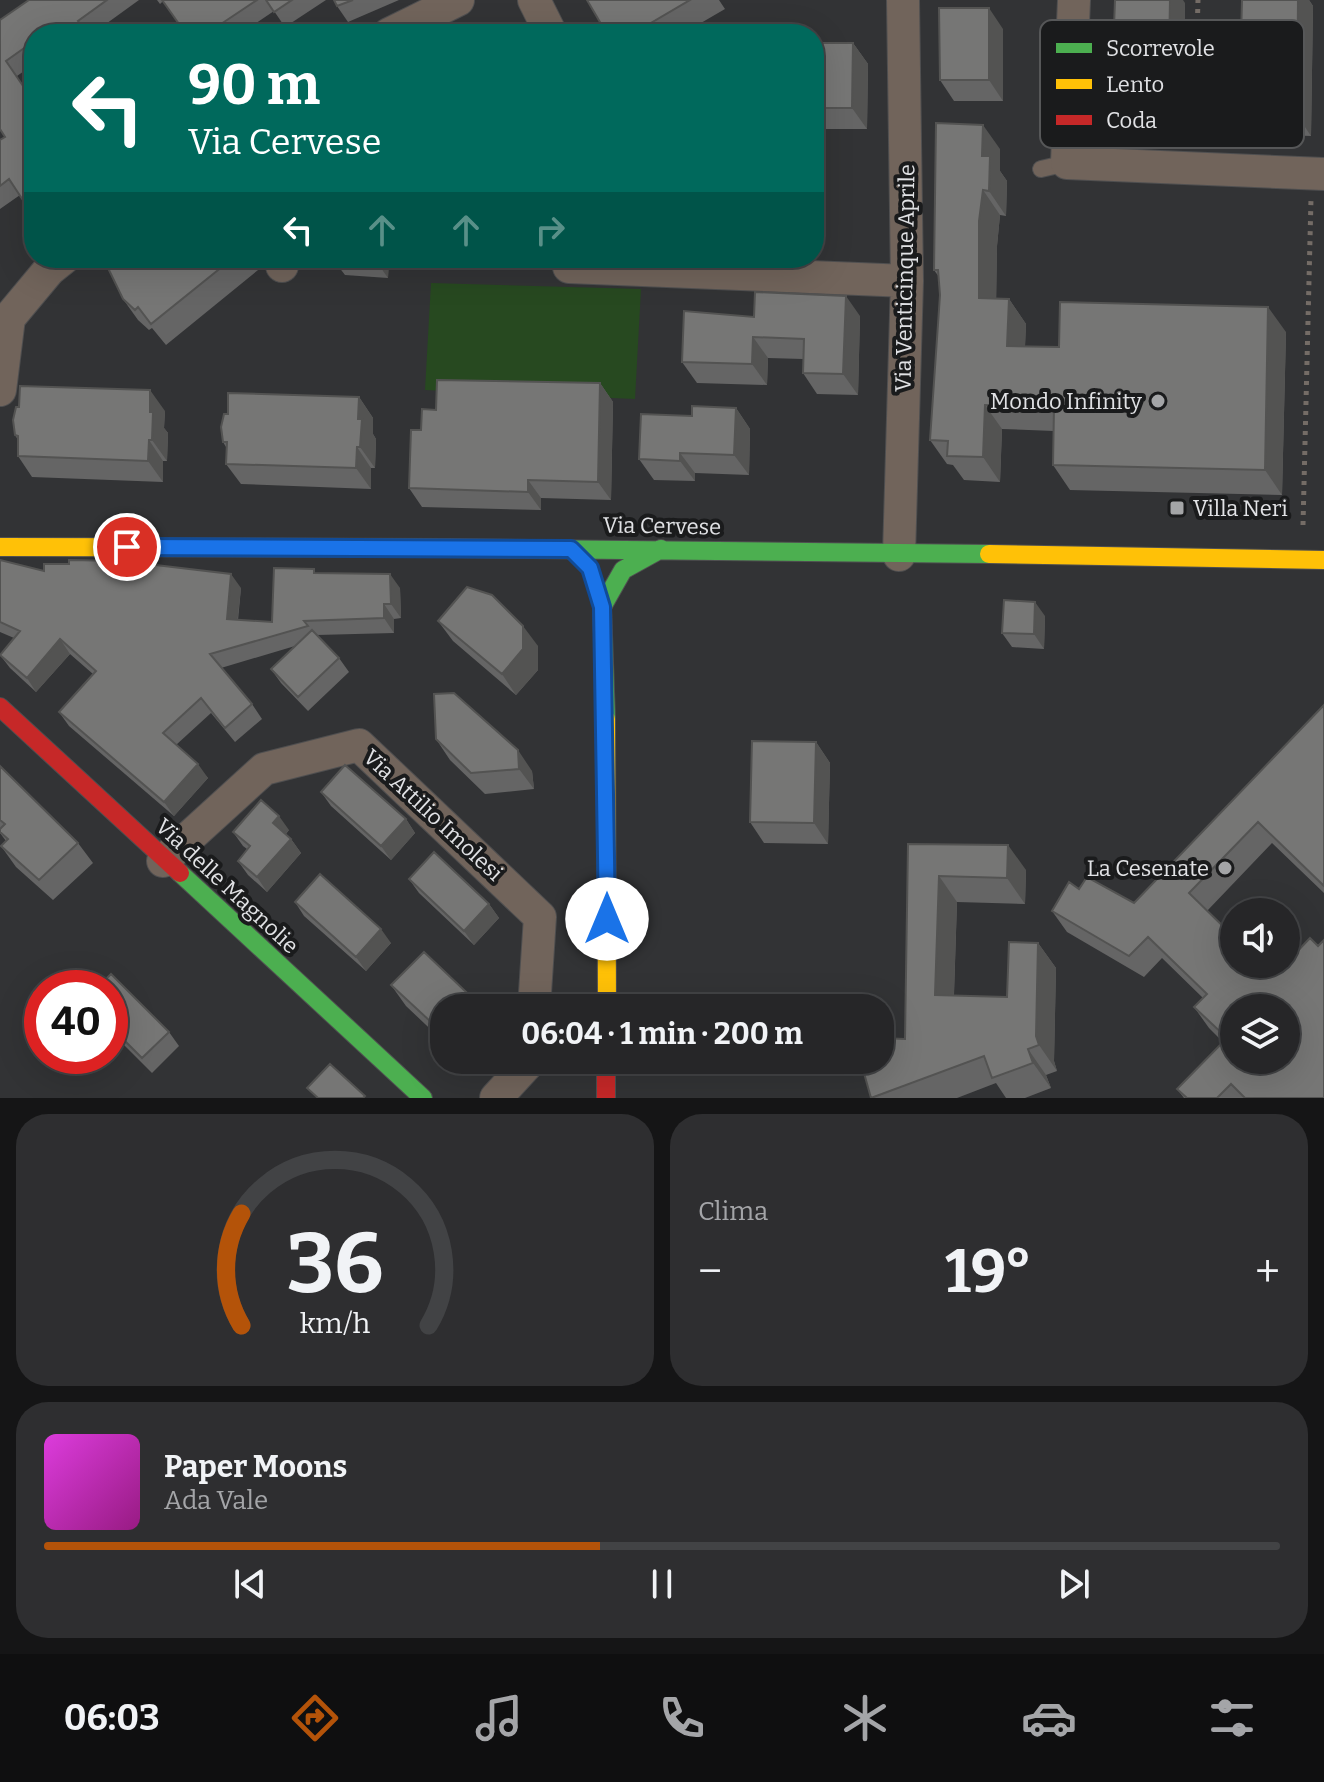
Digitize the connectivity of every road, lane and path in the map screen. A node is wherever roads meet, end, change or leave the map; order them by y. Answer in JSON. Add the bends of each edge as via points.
{"nodes":[{"id":1,"x":458,"y":0,"type":"edge"},
{"id":2,"x":534,"y":0,"type":"edge"},
{"id":3,"x":903,"y":0,"type":"edge"},
{"id":4,"x":1074,"y":0,"type":"edge"},
{"id":5,"x":1198,"y":0,"type":"edge"},
{"id":6,"x":1072,"y":20,"type":"edge"},
{"id":7,"x":1198,"y":20,"type":"edge"},
{"id":8,"x":409,"y":24,"type":"edge"},
{"id":9,"x":546,"y":24,"type":"edge"},
{"id":10,"x":1056,"y":148,"type":"edge"},
{"id":11,"x":1194,"y":148,"type":"edge"},
{"id":12,"x":1194,"y":168,"type":"junction"},
{"id":13,"x":1318,"y":174,"type":"edge"},
{"id":14,"x":52,"y":268,"type":"edge"},
{"id":15,"x":694,"y":268,"type":"edge"},
{"id":16,"x":907,"y":281,"type":"junction"},
{"id":17,"x":0,"y":390,"type":"edge"},
{"id":18,"x":1303,"y":538,"type":"dead end"},
{"id":19,"x":0,"y":547,"type":"edge"},
{"id":20,"x":571,"y":549,"type":"junction"},
{"id":21,"x":661,"y":549,"type":"junction"},
{"id":22,"x":899,"y":555,"type":"junction"},
{"id":23,"x":1324,"y":560,"type":"edge"},
{"id":24,"x":602,"y":607,"type":"junction"},
{"id":25,"x":0,"y":707,"type":"edge"},
{"id":26,"x":163,"y":861,"type":"junction"},
{"id":27,"x":535,"y":994,"type":"edge"},
{"id":28,"x":607,"y":994,"type":"edge"},
{"id":29,"x":518,"y":1074,"type":"edge"},
{"id":30,"x":606,"y":1074,"type":"edge"},
{"id":31,"x":423,"y":1098,"type":"edge"},
{"id":32,"x":496,"y":1098,"type":"edge"},
{"id":33,"x":606,"y":1098,"type":"edge"}],
"edges":[{"from":1,"to":8,"type":"street"},
{"from":2,"to":9,"type":"street"},
{"from":3,"to":16,"type":"street","name":"Via Venticinque Aprile"},
{"from":4,"to":6,"type":"street"},
{"from":5,"to":7,"type":"path"},
{"from":10,"to":12,"type":"street","via":[[1054,166]]},
{"from":11,"to":12,"type":"path"},
{"from":12,"to":13,"type":"street"},
{"from":13,"to":18,"type":"path"},
{"from":14,"to":17,"type":"street","via":[[9,318]]},
{"from":15,"to":16,"type":"street"},
{"from":16,"to":22,"type":"street","name":"Via Venticinque Aprile"},
{"from":19,"to":20,"type":"street","name":"Via Cervese"},
{"from":20,"to":21,"type":"street","name":"Via Cervese"},
{"from":20,"to":24,"type":"street","via":[[590,568]]},
{"from":21,"to":22,"type":"street","name":"Via Cervese"},
{"from":21,"to":24,"type":"street","via":[[623,570]]},
{"from":22,"to":23,"type":"street","name":"Via Cervese"},
{"from":24,"to":28,"type":"street"},
{"from":25,"to":26,"type":"street","name":"Via delle Magnolie"},
{"from":26,"to":27,"type":"street","name":"Via Attilio Imolesi","via":[[264,769],[359,745],[540,917]]},
{"from":26,"to":31,"type":"street","name":"Via delle Magnolie"},
{"from":29,"to":32,"type":"street"},
{"from":30,"to":33,"type":"street"}]}
